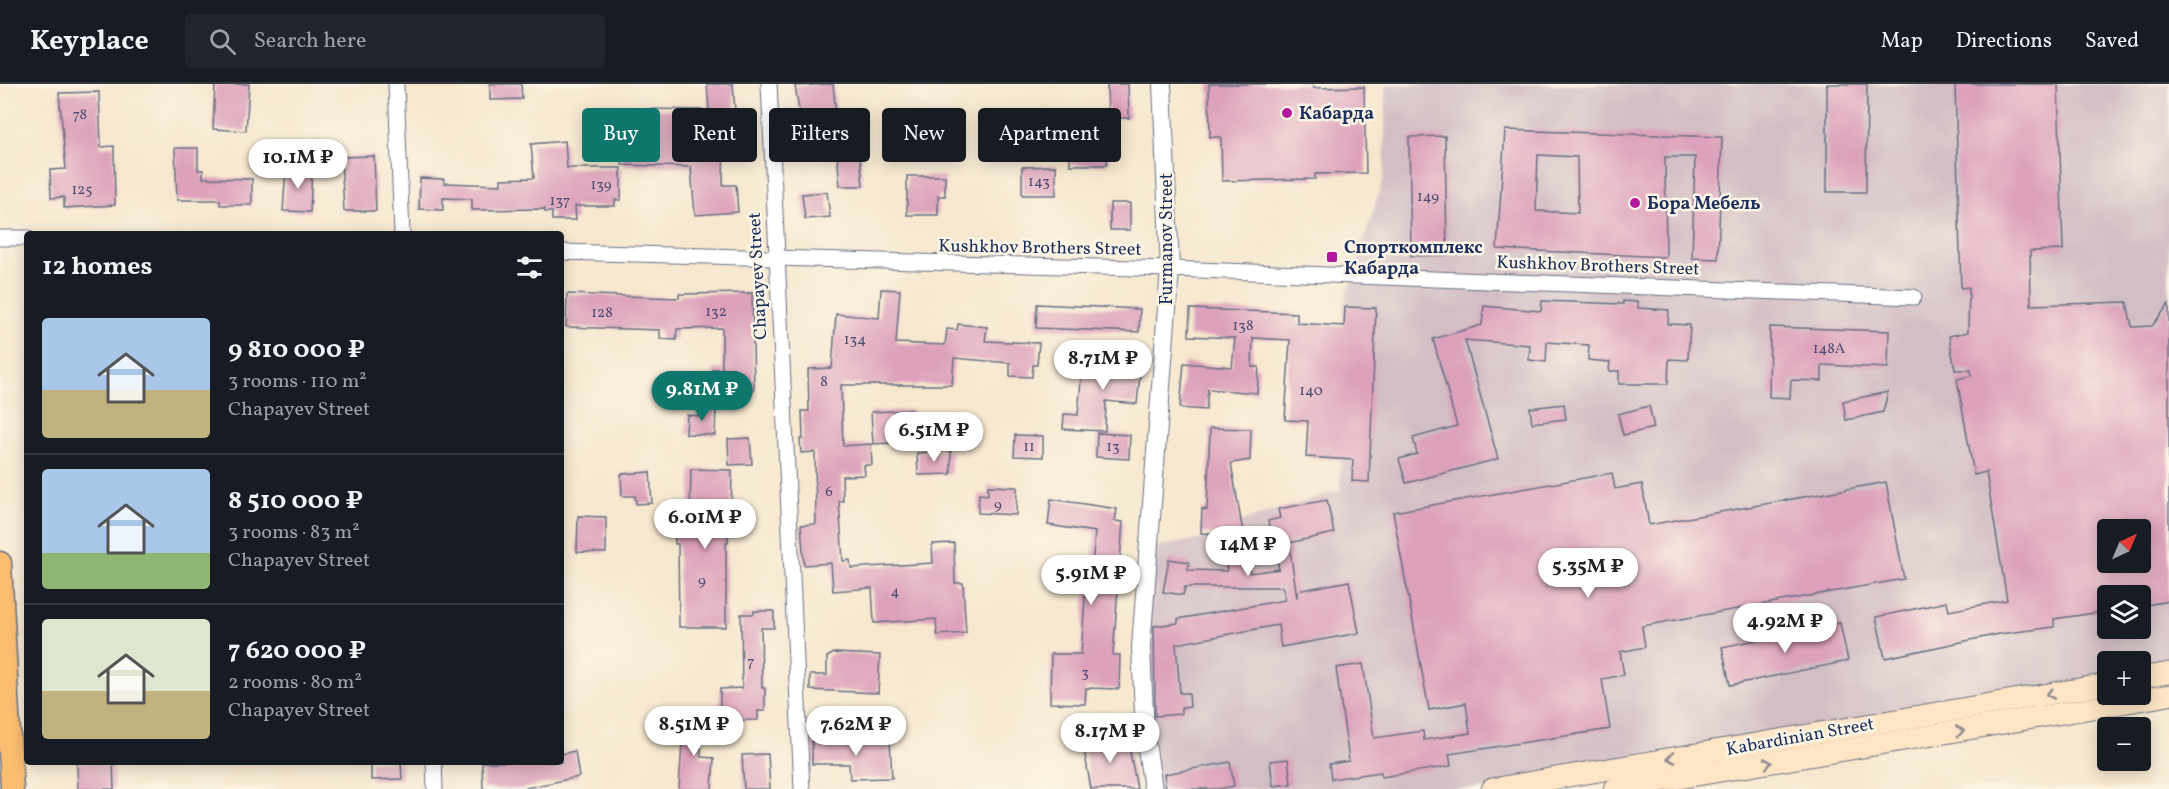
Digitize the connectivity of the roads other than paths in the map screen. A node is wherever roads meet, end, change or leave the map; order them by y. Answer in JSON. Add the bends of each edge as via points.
{"nodes":[{"id":1,"x":396,"y":84,"type":"edge"},
{"id":2,"x":769,"y":84,"type":"edge"},
{"id":3,"x":1162,"y":84,"type":"edge"},
{"id":4,"x":402,"y":231,"type":"edge"},
{"id":5,"x":0,"y":238,"type":"edge"},
{"id":6,"x":24,"y":238,"type":"edge"},
{"id":7,"x":564,"y":252,"type":"edge"},
{"id":8,"x":776,"y":260,"type":"junction"},
{"id":9,"x":1170,"y":269,"type":"junction"},
{"id":10,"x":1914,"y":297,"type":"dead end"},
{"id":11,"x":0,"y":564,"type":"edge"},
{"id":12,"x":2169,"y":673,"type":"edge"},
{"id":13,"x":2151,"y":676,"type":"edge"},
{"id":14,"x":2097,"y":686,"type":"edge"},
{"id":15,"x":2169,"y":695,"type":"edge"},
{"id":16,"x":434,"y":765,"type":"edge"},
{"id":17,"x":1710,"y":771,"type":"edge"},
{"id":18,"x":12,"y":789,"type":"edge"},
{"id":19,"x":435,"y":789,"type":"edge"},
{"id":20,"x":802,"y":789,"type":"edge"},
{"id":21,"x":1153,"y":789,"type":"edge"},
{"id":22,"x":1492,"y":789,"type":"edge"},
{"id":23,"x":1614,"y":789,"type":"edge"}],
"edges":[{"from":1,"to":4,"type":"street"},
{"from":2,"to":8,"type":"street","name":"Chapayev Street"},
{"from":3,"to":9,"type":"street","name":"Furmanov Street"},
{"from":5,"to":6,"type":"street"},
{"from":7,"to":8,"type":"street","name":"Kushkhov Brothers Street"},
{"from":8,"to":9,"type":"street","name":"Kushkhov Brothers Street"},
{"from":8,"to":20,"type":"street","name":"Chapayev Street"},
{"from":9,"to":10,"type":"street","name":"Kushkhov Brothers Street"},
{"from":9,"to":21,"type":"street","name":"Furmanov Street","via":[[1141,647],[1145,736]]},
{"from":11,"to":18,"type":"main road"},
{"from":12,"to":13,"type":"main road"},
{"from":14,"to":17,"type":"main road","name":"Kabardinian Street","one_way":true},
{"from":17,"to":15,"type":"main road","name":"Kabardinian Street","one_way":true},
{"from":16,"to":19,"type":"street"},
{"from":17,"to":22,"type":"main road","name":"Kabardinian Street","one_way":true},
{"from":17,"to":23,"type":"main road","name":"Kabardinian Street"}]}
